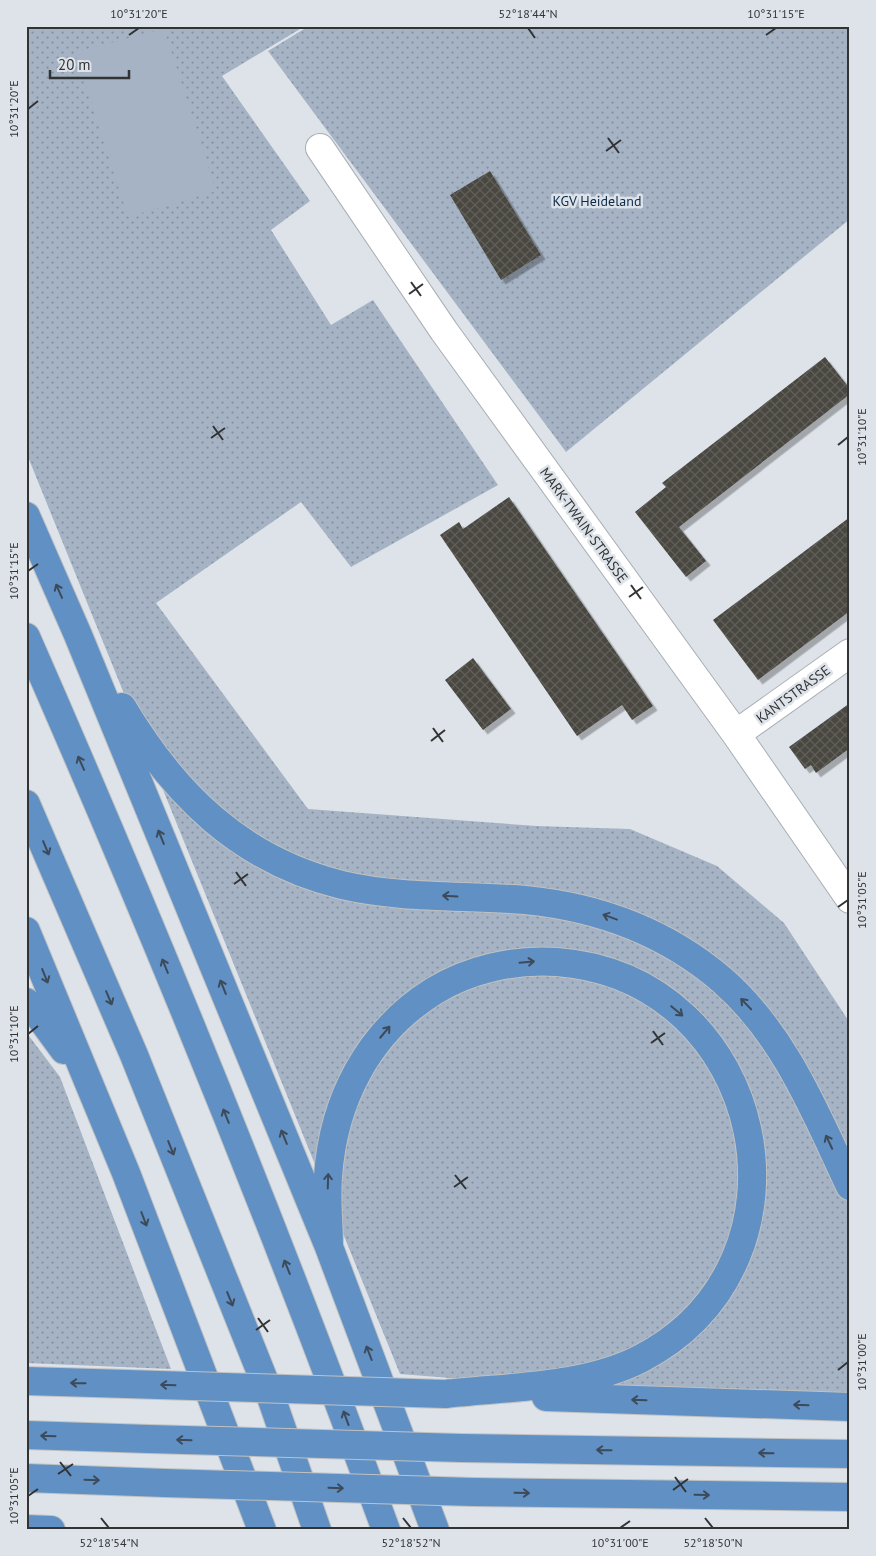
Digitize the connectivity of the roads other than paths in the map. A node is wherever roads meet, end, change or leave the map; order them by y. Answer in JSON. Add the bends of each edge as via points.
{"nodes":[{"id":1,"x":320,"y":148,"type":"dead end"},
{"id":2,"x":26,"y":516,"type":"edge"},
{"id":3,"x":78,"y":635,"type":"junction"},
{"id":4,"x":26,"y":637,"type":"edge"},
{"id":5,"x":850,"y":653,"type":"edge"},
{"id":6,"x":736,"y":734,"type":"junction"},
{"id":7,"x":26,"y":804,"type":"edge"},
{"id":8,"x":850,"y":899,"type":"edge"},
{"id":9,"x":26,"y":931,"type":"edge"},
{"id":10,"x":26,"y":1002,"type":"edge"},
{"id":11,"x":126,"y":1173,"type":"junction"},
{"id":12,"x":850,"y":1186,"type":"edge"},
{"id":13,"x":329,"y":1247,"type":"junction"},
{"id":14,"x":26,"y":1382,"type":"edge"},
{"id":15,"x":444,"y":1394,"type":"junction"},
{"id":16,"x":850,"y":1407,"type":"edge"},
{"id":17,"x":26,"y":1435,"type":"edge"},
{"id":18,"x":850,"y":1454,"type":"edge"},
{"id":19,"x":26,"y":1478,"type":"edge"},
{"id":20,"x":850,"y":1497,"type":"edge"},
{"id":21,"x":26,"y":1528,"type":"edge"},
{"id":22,"x":51,"y":1530,"type":"edge"},
{"id":23,"x":262,"y":1530,"type":"edge"},
{"id":24,"x":317,"y":1530,"type":"edge"},
{"id":25,"x":386,"y":1530,"type":"edge"},
{"id":26,"x":435,"y":1530,"type":"edge"}],
"edges":[{"from":1,"to":6,"type":"street","name":"MARK-TWAIN-STRASSE","via":[[444,331]]},
{"from":3,"to":2,"type":"highway","one_way":true},
{"from":12,"to":3,"type":"highway","one_way":true,"via":[[792,1066],[772,1035],[749,1006],[694,959],[633,925],[600,913],[526,900],[373,890],[312,875],[255,849],[201,810],[162,768]]},
{"from":13,"to":3,"type":"highway","one_way":true},
{"from":25,"to":4,"type":"highway","one_way":true,"via":[[286,1264],[101,807]]},
{"from":5,"to":6,"type":"street","name":"KANTSTRASSE"},
{"from":6,"to":8,"type":"street","name":"MARK-TWAIN-STRASSE"},
{"from":7,"to":24,"type":"highway","one_way":true,"via":[[134,1055],[272,1400]]},
{"from":9,"to":11,"type":"highway","one_way":true},
{"from":10,"to":11,"type":"highway","via":[[72,1063]]},
{"from":11,"to":23,"type":"highway","one_way":true},
{"from":13,"to":15,"type":"highway","one_way":true,"via":[[328,1177],[342,1107],[354,1077],[371,1048],[392,1023],[445,984],[508,964],[541,961],[582,965],[636,983],[665,1000],[712,1047],[742,1105],[750,1137],[753,1170],[743,1236],[731,1266],[714,1294],[693,1320],[668,1341],[640,1359],[609,1372],[577,1380]]},
{"from":26,"to":13,"type":"highway","one_way":true},
{"from":15,"to":14,"type":"highway","one_way":true,"bridge":true},
{"from":16,"to":15,"type":"highway","one_way":true},
{"from":18,"to":17,"type":"highway","one_way":true,"bridge":true,"via":[[461,1448]]},
{"from":19,"to":20,"type":"highway","one_way":true,"bridge":true,"via":[[473,1492]]},
{"from":21,"to":22,"type":"highway"}]}
